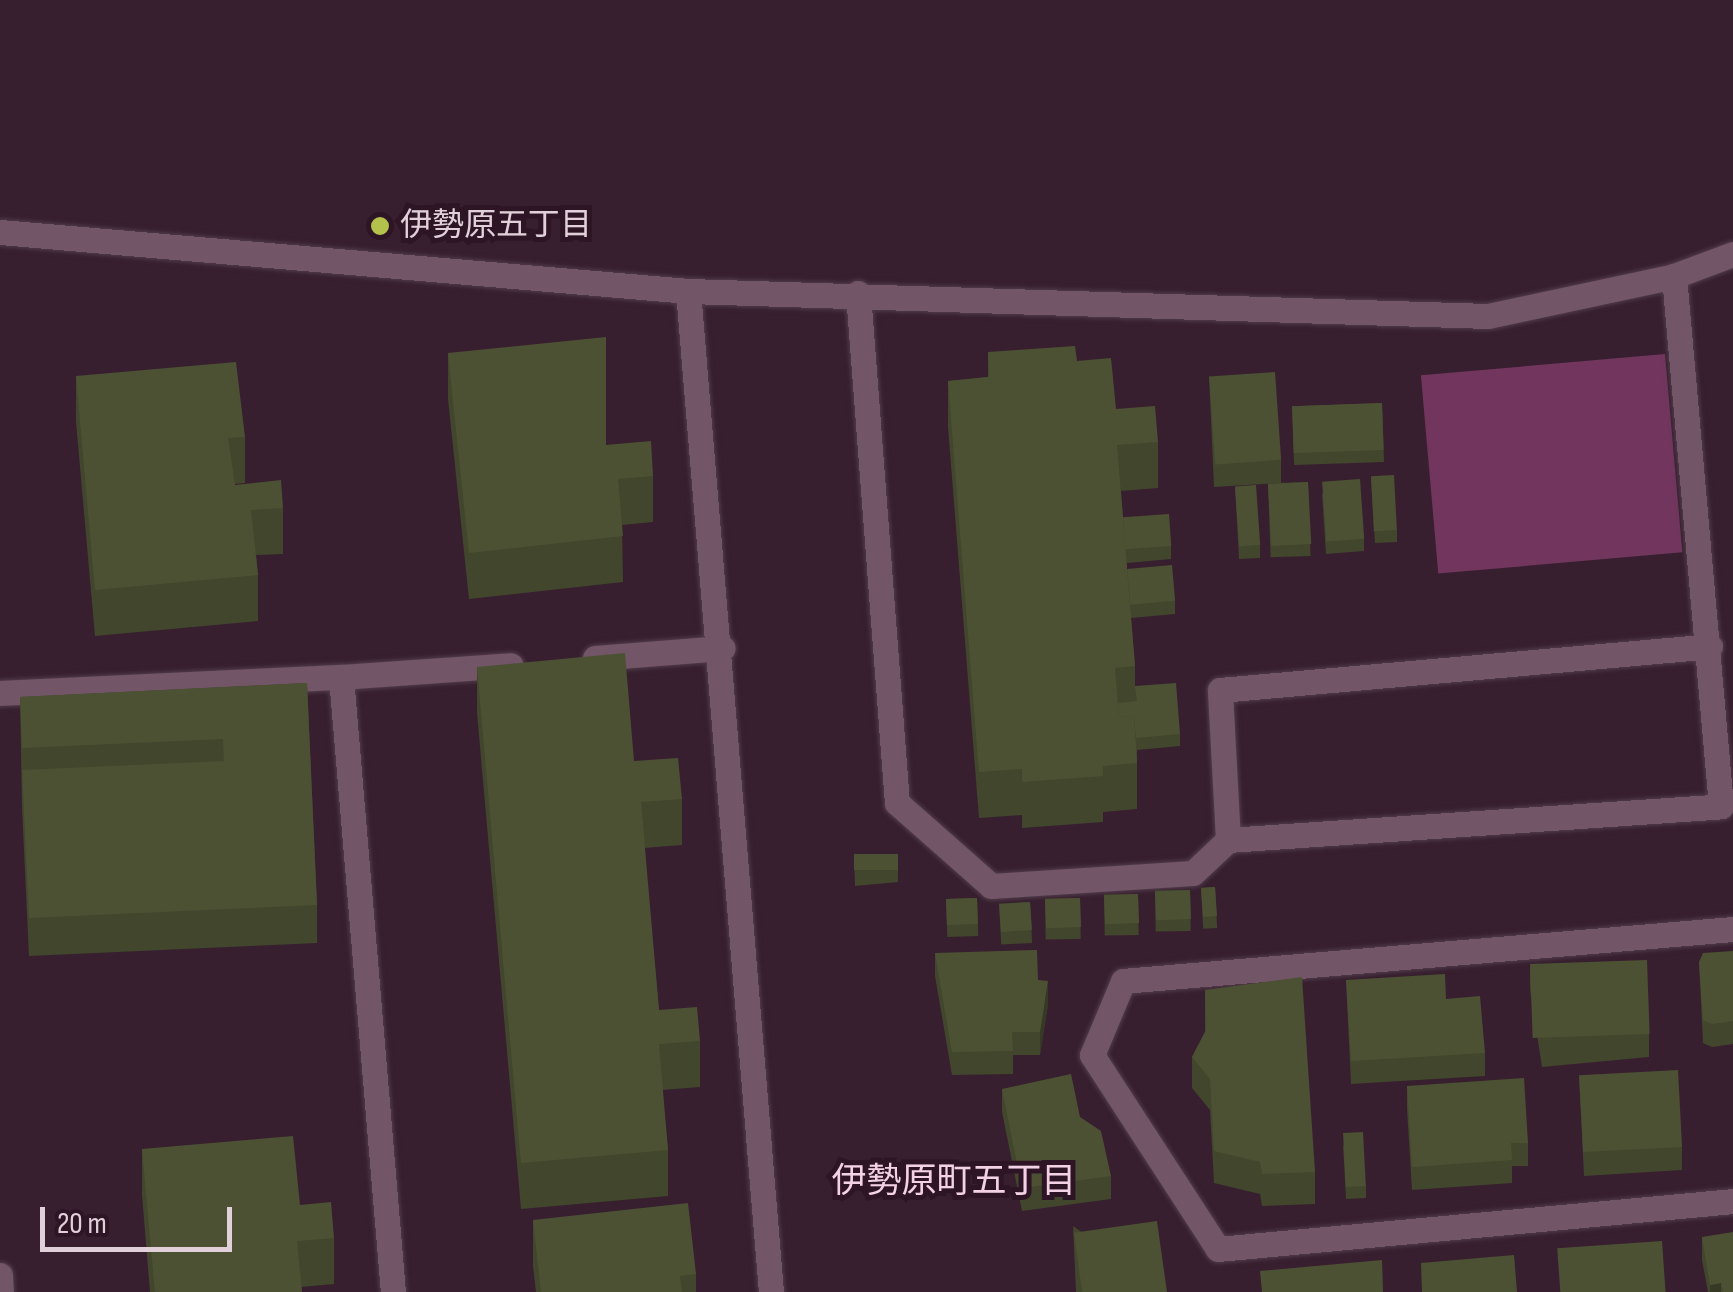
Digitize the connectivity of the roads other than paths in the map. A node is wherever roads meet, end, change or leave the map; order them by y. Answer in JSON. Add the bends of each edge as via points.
{"nodes":[{"id":1,"x":0,"y":232,"type":"edge"},
{"id":2,"x":1733,"y":254,"type":"edge"},
{"id":3,"x":1674,"y":276,"type":"junction"},
{"id":4,"x":688,"y":291,"type":"junction"},
{"id":5,"x":858,"y":293,"type":"junction"},
{"id":6,"x":1710,"y":646,"type":"junction"},
{"id":7,"x":723,"y":648,"type":"junction"},
{"id":8,"x":570,"y":660,"type":"edge"},
{"id":9,"x":532,"y":663,"type":"edge"},
{"id":10,"x":341,"y":678,"type":"junction"},
{"id":11,"x":0,"y":693,"type":"edge"},
{"id":12,"x":1228,"y":840,"type":"junction"},
{"id":13,"x":1733,"y":929,"type":"edge"},
{"id":14,"x":1733,"y":1201,"type":"edge"},
{"id":15,"x":0,"y":1275,"type":"edge"},
{"id":16,"x":1,"y":1292,"type":"edge"},
{"id":17,"x":393,"y":1292,"type":"edge"},
{"id":18,"x":771,"y":1292,"type":"edge"}],
"edges":[{"from":1,"to":4,"type":"street"},
{"from":2,"to":3,"type":"street"},
{"from":3,"to":5,"type":"street","via":[[1488,316]]},
{"from":3,"to":6,"type":"street"},
{"from":4,"to":5,"type":"street"},
{"from":4,"to":7,"type":"street"},
{"from":5,"to":12,"type":"street","via":[[896,803],[991,886],[1193,873]]},
{"from":6,"to":12,"type":"street","via":[[1220,690]]},
{"from":6,"to":12,"type":"street","via":[[1722,806]]},
{"from":7,"to":8,"type":"street"},
{"from":7,"to":18,"type":"street"},
{"from":9,"to":10,"type":"street"},
{"from":10,"to":11,"type":"street"},
{"from":10,"to":17,"type":"street"},
{"from":13,"to":14,"type":"street","via":[[1123,981],[1092,1055],[1218,1248]]},
{"from":15,"to":16,"type":"street"}]}
